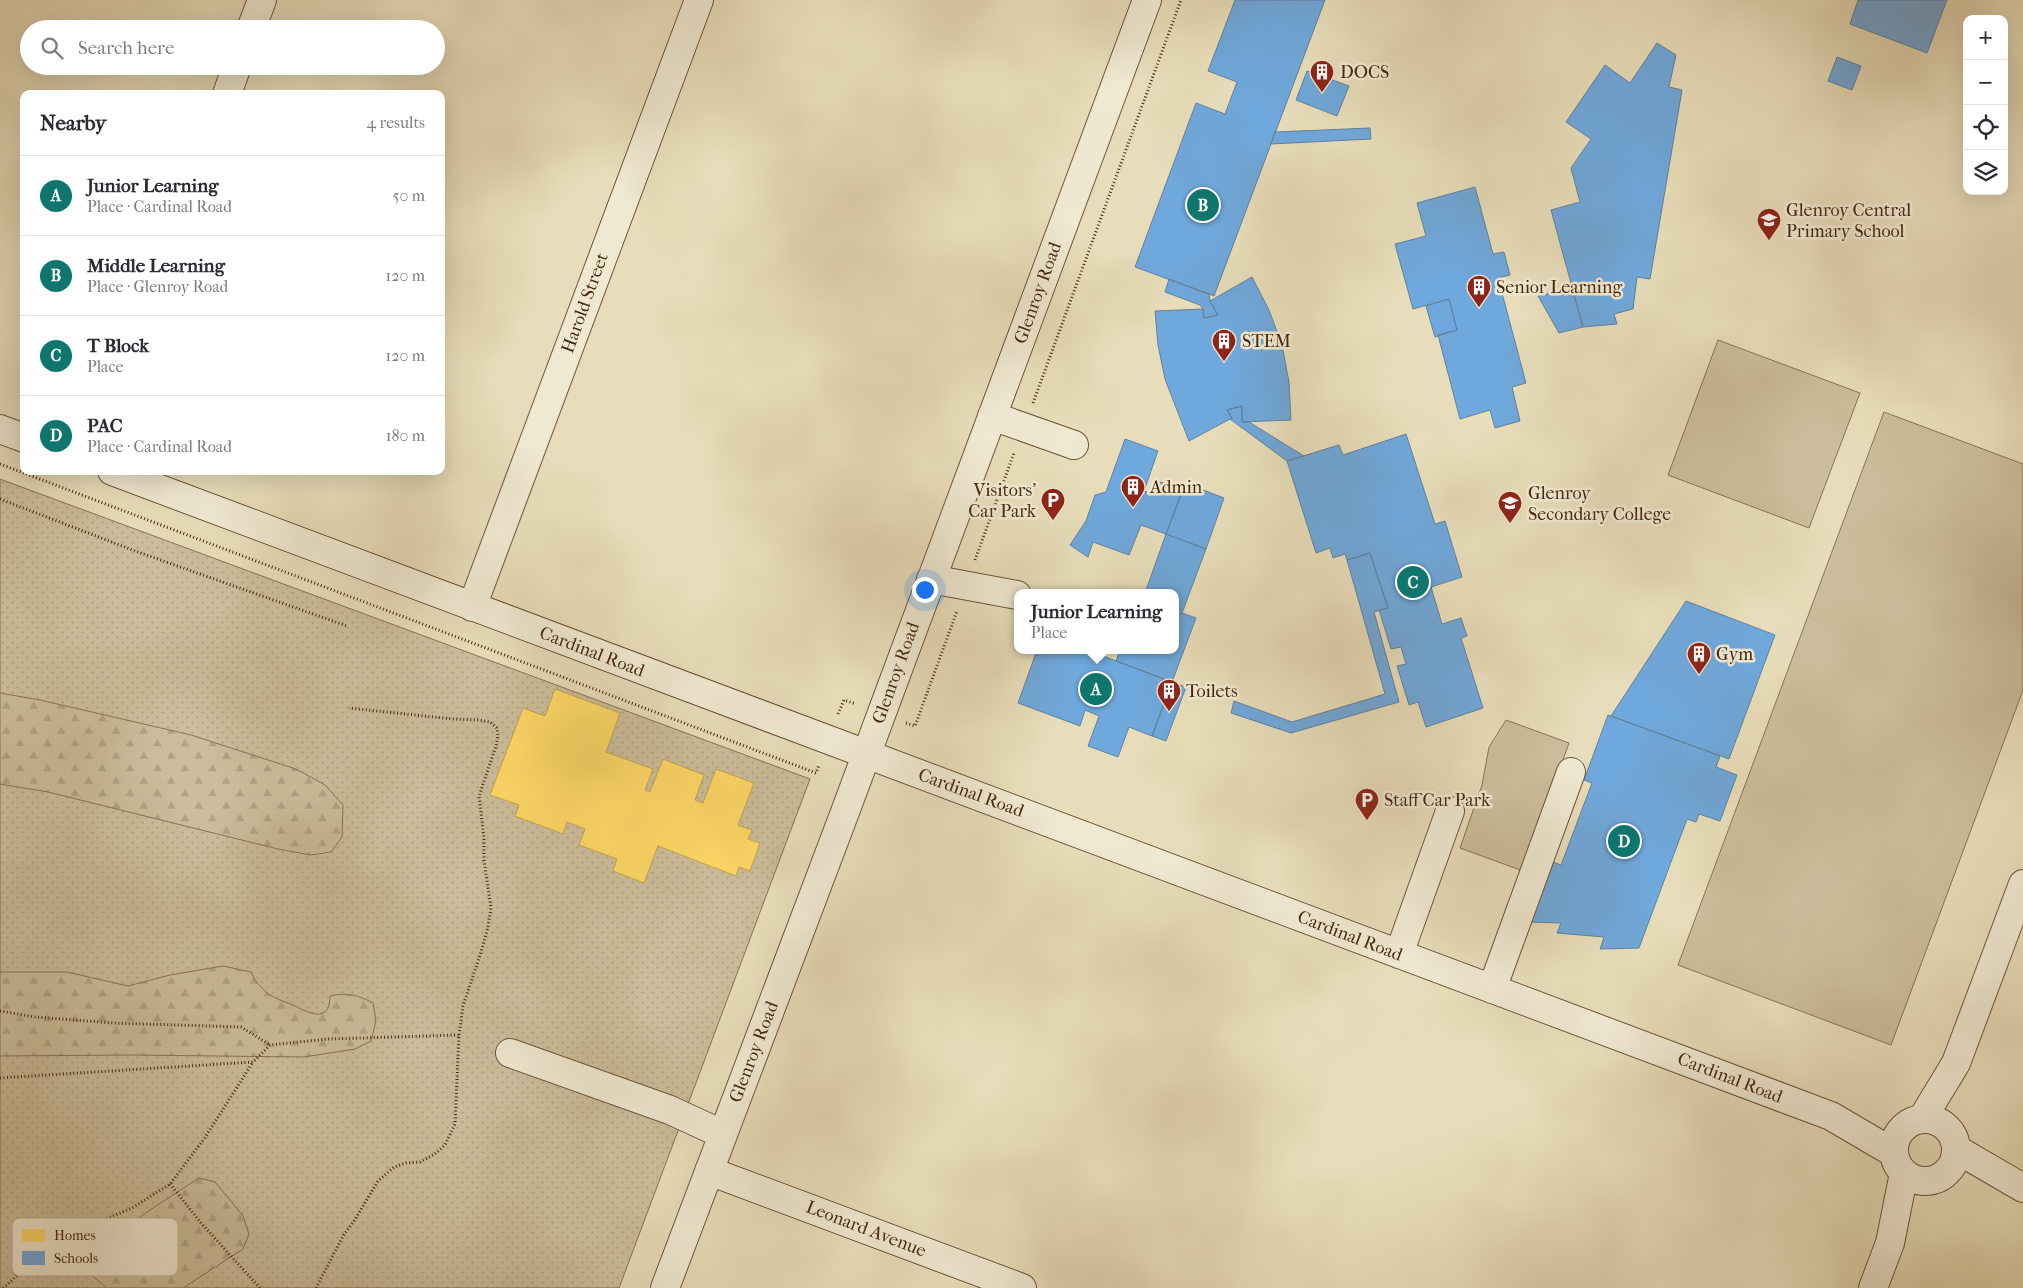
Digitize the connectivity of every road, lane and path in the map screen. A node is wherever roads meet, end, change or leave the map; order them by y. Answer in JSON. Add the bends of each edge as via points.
{"nodes":[{"id":1,"x":262,"y":0,"type":"edge"},
{"id":2,"x":699,"y":0,"type":"edge"},
{"id":3,"x":1147,"y":0,"type":"edge"},
{"id":4,"x":1181,"y":0,"type":"edge"},
{"id":5,"x":254,"y":20,"type":"edge"},
{"id":6,"x":234,"y":75,"type":"edge"},
{"id":7,"x":228,"y":90,"type":"edge"},
{"id":8,"x":992,"y":416,"type":"junction"},
{"id":9,"x":1024,"y":427,"type":"junction"},
{"id":10,"x":0,"y":429,"type":"edge"},
{"id":11,"x":20,"y":436,"type":"edge"},
{"id":12,"x":1074,"y":445,"type":"dead end"},
{"id":13,"x":0,"y":464,"type":"edge"},
{"id":14,"x":20,"y":472,"type":"edge"},
{"id":15,"x":29,"y":475,"type":"edge"},
{"id":16,"x":123,"y":475,"type":"edge"},
{"id":17,"x":0,"y":499,"type":"edge"},
{"id":18,"x":931,"y":579,"type":"junction"},
{"id":19,"x":966,"y":586,"type":"junction"},
{"id":20,"x":1014,"y":594,"type":"edge"},
{"id":21,"x":472,"y":607,"type":"junction"},
{"id":22,"x":347,"y":626,"type":"dead end"},
{"id":23,"x":349,"y":708,"type":"dead end"},
{"id":24,"x":881,"y":713,"type":"junction"},
{"id":25,"x":827,"y":739,"type":"junction"},
{"id":26,"x":866,"y":754,"type":"junction"},
{"id":27,"x":1571,"y":772,"type":"dead end"},
{"id":28,"x":1450,"y":811,"type":"dead end"},
{"id":29,"x":2023,"y":884,"type":"edge"},
{"id":30,"x":1399,"y":954,"type":"junction"},
{"id":31,"x":1492,"y":989,"type":"junction"},
{"id":32,"x":0,"y":1011,"type":"edge"},
{"id":33,"x":458,"y":1035,"type":"junction"},
{"id":34,"x":270,"y":1045,"type":"junction"},
{"id":35,"x":510,"y":1053,"type":"dead end"},
{"id":36,"x":253,"y":1062,"type":"junction"},
{"id":37,"x":0,"y":1078,"type":"edge"},
{"id":38,"x":722,"y":1134,"type":"junction"},
{"id":39,"x":1925,"y":1150,"type":"junction"},
{"id":40,"x":709,"y":1171,"type":"junction"},
{"id":41,"x":170,"y":1184,"type":"junction"},
{"id":42,"x":2023,"y":1188,"type":"edge"},
{"id":43,"x":108,"y":1218,"type":"edge"},
{"id":44,"x":17,"y":1276,"type":"edge"},
{"id":45,"x":3,"y":1288,"type":"edge"},
{"id":46,"x":260,"y":1288,"type":"edge"},
{"id":47,"x":316,"y":1288,"type":"edge"},
{"id":48,"x":665,"y":1288,"type":"edge"},
{"id":49,"x":1022,"y":1288,"type":"edge"},
{"id":50,"x":1874,"y":1288,"type":"edge"}],
"edges":[{"from":1,"to":5,"type":"street"},
{"from":2,"to":21,"type":"street","name":"Harold Street"},
{"from":3,"to":8,"type":"street","name":"Glenroy Road"},
{"from":4,"to":9,"type":"path"},
{"from":6,"to":7,"type":"street"},
{"from":8,"to":9,"type":"street"},
{"from":8,"to":18,"type":"street","name":"Glenroy Road"},
{"from":9,"to":12,"type":"street"},
{"from":9,"to":19,"type":"path"},
{"from":10,"to":11,"type":"street"},
{"from":13,"to":14,"type":"path"},
{"from":15,"to":25,"type":"path","via":[[816,774]]},
{"from":16,"to":21,"type":"street","name":"Cardinal Road"},
{"from":17,"to":22,"type":"path","via":[[135,552]]},
{"from":18,"to":19,"type":"street"},
{"from":18,"to":24,"type":"street","name":"Glenroy Road"},
{"from":19,"to":20,"type":"street"},
{"from":19,"to":24,"type":"path","via":[[914,726]]},
{"from":21,"to":25,"type":"street","name":"Cardinal Road"},
{"from":23,"to":33,"type":"path","via":[[479,720],[490,722],[497,728],[496,746],[478,796],[491,908],[482,952],[462,1006]]},
{"from":24,"to":25,"type":"path","via":[[844,700]]},
{"from":24,"to":26,"type":"street","name":"Glenroy Road"},
{"from":25,"to":26,"type":"street","name":"Cardinal Road"},
{"from":26,"to":30,"type":"street","name":"Cardinal Road"},
{"from":26,"to":38,"type":"street","name":"Glenroy Road"},
{"from":27,"to":31,"type":"street"},
{"from":28,"to":30,"type":"street"},
{"from":29,"to":39,"type":"street"},
{"from":30,"to":31,"type":"street","name":"Cardinal Road"},
{"from":31,"to":39,"type":"street","name":"Cardinal Road"},
{"from":32,"to":34,"type":"path","via":[[113,1023],[241,1027]]},
{"from":33,"to":34,"type":"path","via":[[328,1038]]},
{"from":33,"to":47,"type":"path","via":[[455,1124],[445,1145],[420,1162],[394,1167],[378,1182],[343,1236]]},
{"from":34,"to":36,"type":"path"},
{"from":35,"to":38,"type":"street","via":[[670,1110]]},
{"from":36,"to":37,"type":"path"},
{"from":36,"to":41,"type":"path","via":[[204,1139]]},
{"from":38,"to":40,"type":"street","name":"Glenroy Road"},
{"from":39,"to":42,"type":"street","name":"Cardinal Road"},
{"from":39,"to":50,"type":"street"},
{"from":40,"to":48,"type":"street","name":"Glenroy Road"},
{"from":40,"to":49,"type":"street","name":"Leonard Avenue"},
{"from":41,"to":43,"type":"path","via":[[132,1208]]},
{"from":41,"to":46,"type":"path"},
{"from":44,"to":45,"type":"path"}]}
